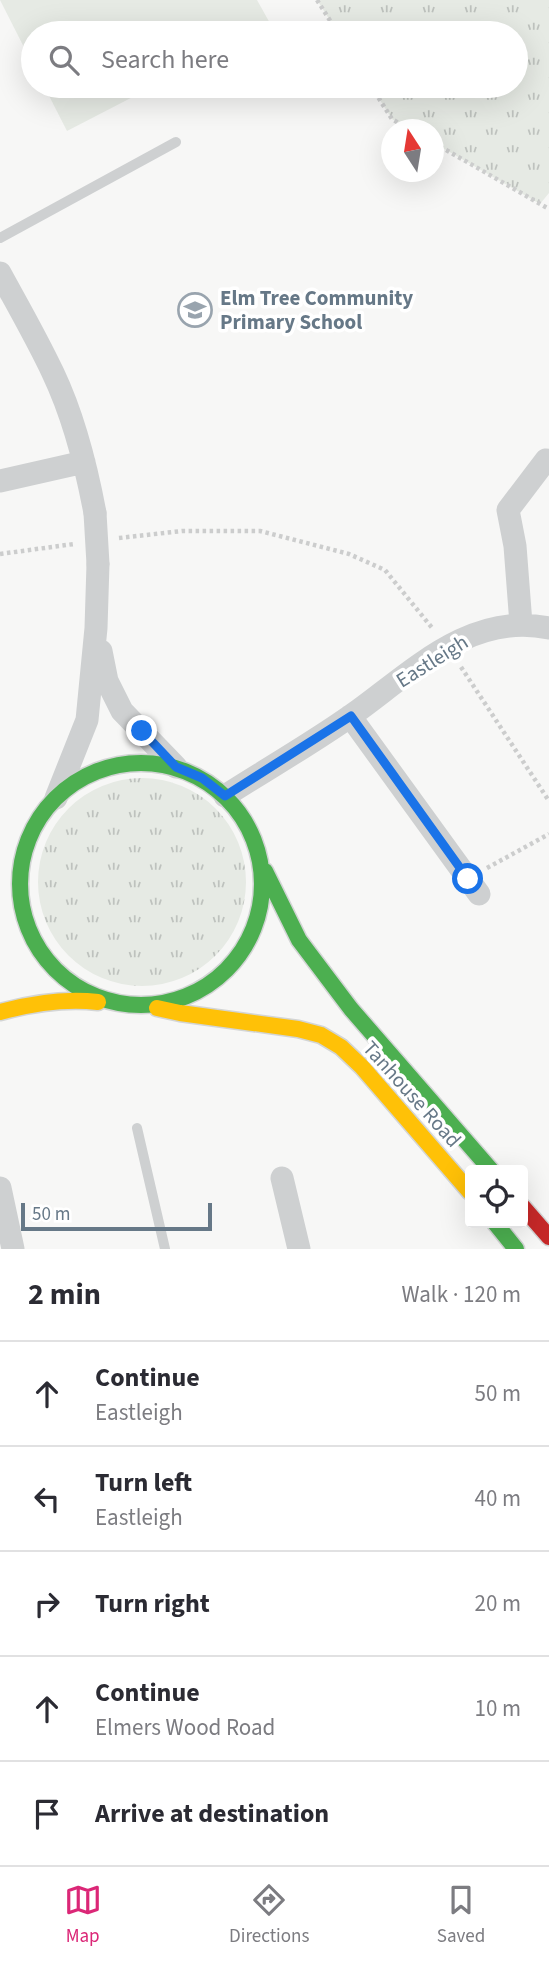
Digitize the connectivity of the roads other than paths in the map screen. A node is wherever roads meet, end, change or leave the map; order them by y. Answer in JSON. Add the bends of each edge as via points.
{"nodes":[{"id":1,"x":176,"y":142,"type":"dead end"},
{"id":2,"x":0,"y":238,"type":"edge"},
{"id":3,"x":0,"y":272,"type":"edge"},
{"id":4,"x":546,"y":460,"type":"dead end"},
{"id":5,"x":84,"y":462,"type":"junction"},
{"id":6,"x":0,"y":481,"type":"edge"},
{"id":7,"x":520,"y":624,"type":"junction"},
{"id":8,"x":96,"y":628,"type":"junction"},
{"id":9,"x":549,"y":628,"type":"edge"},
{"id":10,"x":351,"y":716,"type":"junction"},
{"id":11,"x":176,"y":767,"type":"junction"},
{"id":12,"x":225,"y":796,"type":"junction"},
{"id":13,"x":55,"y":797,"type":"junction"},
{"id":14,"x":31,"y":831,"type":"junction"},
{"id":15,"x":8,"y":863,"type":"dead end"},
{"id":16,"x":262,"y":863,"type":"junction"},
{"id":17,"x":473,"y":887,"type":"road end"},
{"id":18,"x":127,"y":1005,"type":"junction"},
{"id":19,"x":149,"y":1006,"type":"junction"},
{"id":20,"x":0,"y":1012,"type":"edge"},
{"id":21,"x":137,"y":1128,"type":"dead end"},
{"id":22,"x":487,"y":1165,"type":"edge"},
{"id":23,"x":282,"y":1178,"type":"dead end"},
{"id":24,"x":465,"y":1186,"type":"edge"},
{"id":25,"x":0,"y":1188,"type":"edge"},
{"id":26,"x":528,"y":1213,"type":"edge"},
{"id":27,"x":499,"y":1228,"type":"edge"},
{"id":28,"x":549,"y":1237,"type":"edge"},
{"id":29,"x":13,"y":1249,"type":"edge"},
{"id":30,"x":165,"y":1249,"type":"edge"},
{"id":31,"x":299,"y":1249,"type":"edge"},
{"id":32,"x":516,"y":1249,"type":"edge"}],
"edges":[{"from":1,"to":2,"type":"lane"},
{"from":3,"to":5,"type":"street","via":[[54,374]]},
{"from":4,"to":7,"type":"street","via":[[508,510]]},
{"from":5,"to":6,"type":"street"},
{"from":5,"to":8,"type":"street","bridge":true,"via":[[95,513]]},
{"from":7,"to":9,"type":"street","name":"Eastleigh"},
{"from":7,"to":10,"type":"street","name":"Eastleigh","via":[[483,630],[447,647]]},
{"from":8,"to":11,"type":"street","via":[[107,681],[122,711]]},
{"from":8,"to":13,"type":"street","via":[[86,720]]},
{"from":10,"to":12,"type":"street","name":"Eastleigh"},
{"from":10,"to":17,"type":"street"},
{"from":11,"to":12,"type":"street","via":[[202,778]]},
{"from":11,"to":13,"type":"street","via":[[144,762],[111,766],[81,778]]},
{"from":12,"to":16,"type":"street","via":[[249,827]]},
{"from":13,"to":14,"type":"street"},
{"from":14,"to":15,"type":"street"},
{"from":14,"to":18,"type":"street","via":[[20,868],[21,906],[34,943],[58,973],[79,988]]},
{"from":16,"to":19,"type":"street","via":[[263,900],[253,935],[233,965],[204,989]]},
{"from":16,"to":22,"type":"street","name":"Tanhouse Road","via":[[299,940],[351,1010]]},
{"from":18,"to":19,"type":"street"},
{"from":18,"to":20,"type":"street","via":[[54,999]]},
{"from":19,"to":24,"type":"street","name":"Tanhouse Road","via":[[321,1035],[362,1067]]},
{"from":21,"to":30,"type":"lane"},
{"from":23,"to":31,"type":"street"},
{"from":25,"to":29,"type":"street"},
{"from":26,"to":28,"type":"street"},
{"from":27,"to":32,"type":"street"}]}
